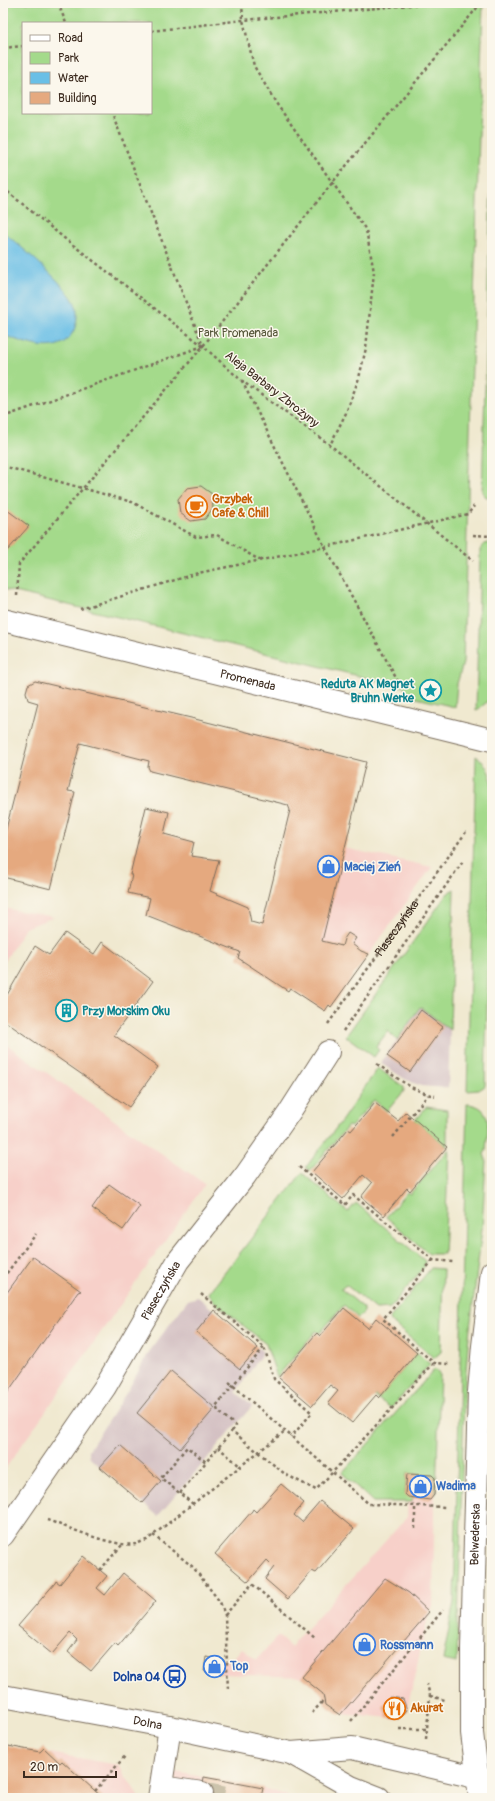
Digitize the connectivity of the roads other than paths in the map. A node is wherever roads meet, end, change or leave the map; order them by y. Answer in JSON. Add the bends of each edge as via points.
{"nodes":[{"id":1,"x":3,"y":620,"type":"edge"},
{"id":2,"x":492,"y":740,"type":"edge"},
{"id":3,"x":328,"y":1052,"type":"road end"},
{"id":4,"x":492,"y":1272,"type":"edge"},
{"id":5,"x":3,"y":1535,"type":"edge"},
{"id":6,"x":3,"y":1696,"type":"edge"},
{"id":7,"x":170,"y":1727,"type":"junction"},
{"id":8,"x":291,"y":1753,"type":"junction"},
{"id":9,"x":485,"y":1779,"type":"edge"},
{"id":10,"x":160,"y":1792,"type":"edge"},
{"id":11,"x":202,"y":1793,"type":"tunnel mouth"},
{"id":12,"x":379,"y":1798,"type":"edge"},
{"id":13,"x":480,"y":1798,"type":"edge"}],
"edges":[{"from":1,"to":2,"type":"street","name":"Promenada"},
{"from":3,"to":5,"type":"street","name":"Piaseczyńska","via":[[245,1176],[178,1261],[105,1387]]},
{"from":4,"to":9,"type":"street","name":"Belwederska","via":[[482,1353],[479,1405],[472,1681],[472,1733]]},
{"from":6,"to":7,"type":"street","name":"Dolna"},
{"from":7,"to":8,"type":"street","name":"Dolna"},
{"from":7,"to":10,"type":"street"},
{"from":8,"to":9,"type":"street","name":"Dolna","via":[[352,1748]]},
{"from":8,"to":12,"type":"street","name":"Dolna","via":[[351,1788]]},
{"from":9,"to":13,"type":"street","name":"Belwederska"},
{"from":10,"to":11,"type":"street"}]}
